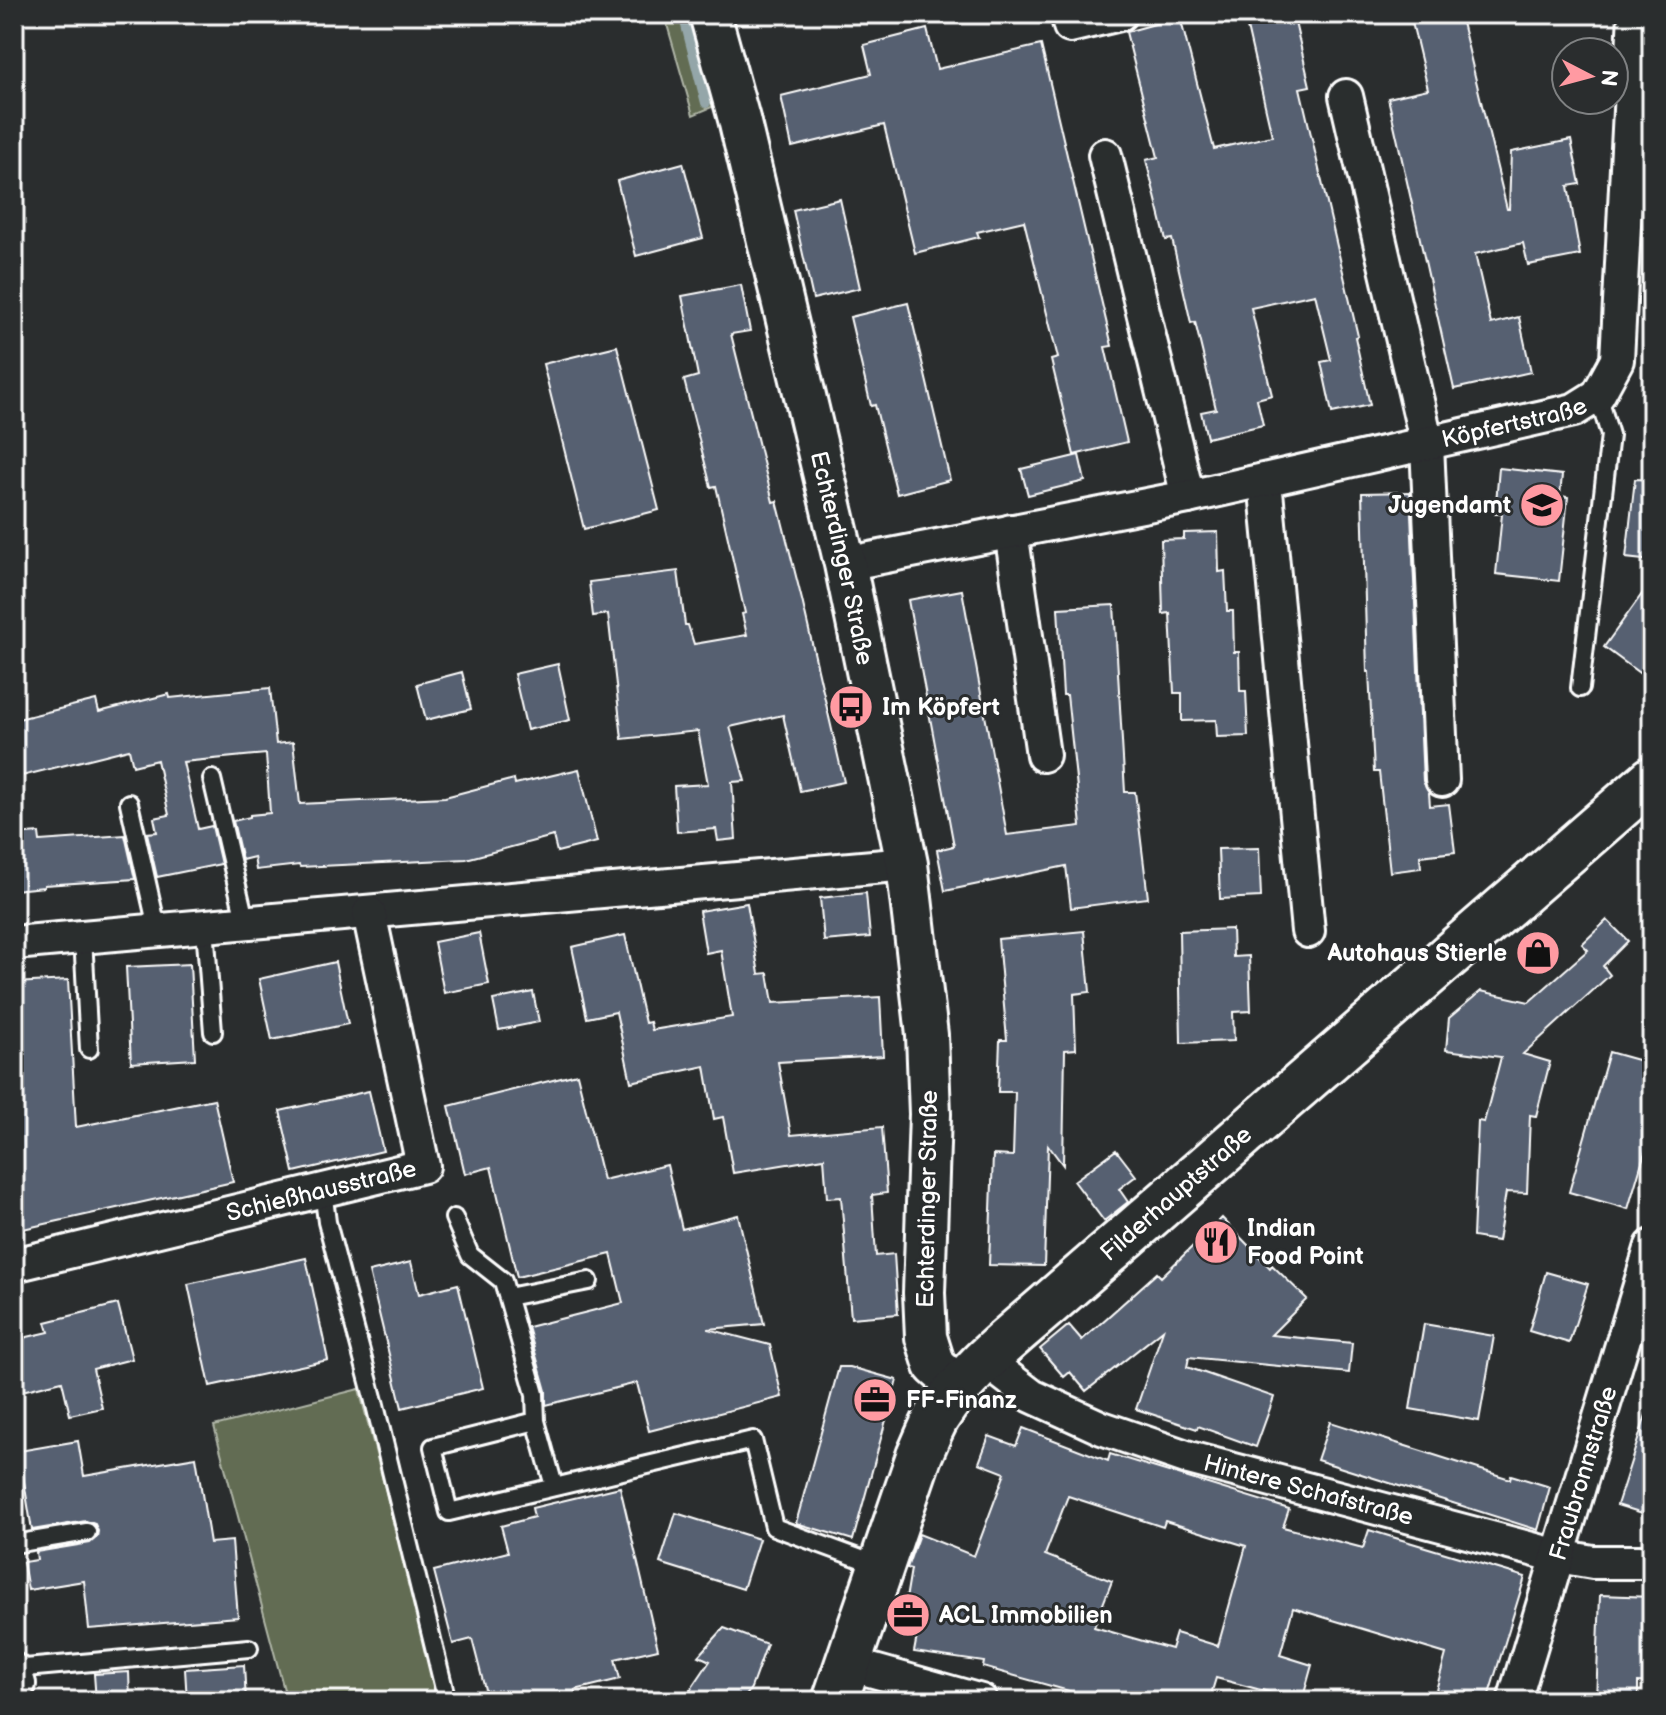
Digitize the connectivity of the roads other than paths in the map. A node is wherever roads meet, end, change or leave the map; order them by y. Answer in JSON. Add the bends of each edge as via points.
{"nodes":[{"id":1,"x":710,"y":14,"type":"edge"},
{"id":2,"x":1120,"y":14,"type":"edge"},
{"id":3,"x":1635,"y":14,"type":"edge"},
{"id":4,"x":1068,"y":20,"type":"edge"},
{"id":5,"x":1346,"y":96,"type":"dead end"},
{"id":6,"x":1105,"y":155,"type":"dead end"},
{"id":7,"x":1598,"y":395,"type":"junction"},
{"id":8,"x":1427,"y":444,"type":"junction"},
{"id":9,"x":1265,"y":481,"type":"junction"},
{"id":10,"x":1188,"y":497,"type":"junction"},
{"id":11,"x":1011,"y":531,"type":"junction"},
{"id":12,"x":845,"y":564,"type":"junction"},
{"id":13,"x":1580,"y":688,"type":"dead end"},
{"id":14,"x":1043,"y":755,"type":"dead end"},
{"id":15,"x":212,"y":779,"type":"dead end"},
{"id":16,"x":1652,"y":779,"type":"edge"},
{"id":17,"x":1442,"y":780,"type":"dead end"},
{"id":18,"x":129,"y":803,"type":"dead end"},
{"id":19,"x":907,"y":864,"type":"junction"},
{"id":20,"x":369,"y":913,"type":"junction"},
{"id":21,"x":246,"y":924,"type":"junction"},
{"id":22,"x":205,"y":927,"type":"junction"},
{"id":23,"x":1308,"y":931,"type":"dead end"},
{"id":24,"x":158,"y":932,"type":"junction"},
{"id":25,"x":83,"y":937,"type":"junction"},
{"id":26,"x":14,"y":943,"type":"edge"},
{"id":27,"x":213,"y":1032,"type":"dead end"},
{"id":28,"x":89,"y":1049,"type":"dead end"},
{"id":29,"x":323,"y":1190,"type":"junction"},
{"id":30,"x":454,"y":1218,"type":"dead end"},
{"id":31,"x":1652,"y":1246,"type":"edge"},
{"id":32,"x":14,"y":1265,"type":"edge"},
{"id":33,"x":589,"y":1281,"type":"dead end"},
{"id":34,"x":508,"y":1297,"type":"junction"},
{"id":35,"x":972,"y":1374,"type":"junction"},
{"id":36,"x":536,"y":1421,"type":"junction"},
{"id":37,"x":554,"y":1486,"type":"junction"},
{"id":38,"x":87,"y":1532,"type":"dead end"},
{"id":39,"x":14,"y":1544,"type":"edge"},
{"id":40,"x":1558,"y":1556,"type":"junction"},
{"id":41,"x":1652,"y":1562,"type":"edge"},
{"id":42,"x":882,"y":1566,"type":"junction"},
{"id":43,"x":249,"y":1648,"type":"dead end"},
{"id":44,"x":16,"y":1675,"type":"edge"},
{"id":45,"x":842,"y":1683,"type":"edge"},
{"id":46,"x":447,"y":1701,"type":"edge"},
{"id":47,"x":981,"y":1701,"type":"edge"},
{"id":48,"x":1514,"y":1701,"type":"edge"}],
"edges":[{"from":1,"to":12,"type":"street","name":"Echterdinger Straße"},
{"from":2,"to":4,"type":"street"},
{"from":3,"to":7,"type":"street","name":"Köpfertstraße","via":[[1617,360]]},
{"from":5,"to":8,"type":"street","name":"Köpfertstraße"},
{"from":6,"to":10,"type":"street"},
{"from":7,"to":8,"type":"street","name":"Köpfertstraße","via":[[1574,410]]},
{"from":7,"to":13,"type":"lane","via":[[1610,435]]},
{"from":8,"to":9,"type":"street","name":"Köpfertstraße"},
{"from":8,"to":17,"type":"street","name":"Köpfertstraße"},
{"from":9,"to":10,"type":"street","name":"Köpfertstraße"},
{"from":9,"to":23,"type":"street"},
{"from":10,"to":11,"type":"street","name":"Köpfertstraße"},
{"from":11,"to":12,"type":"street","name":"Köpfertstraße"},
{"from":11,"to":14,"type":"street"},
{"from":12,"to":19,"type":"street","name":"Echterdinger Straße"},
{"from":15,"to":21,"type":"lane"},
{"from":16,"to":35,"type":"main road","name":"Filderhauptstraße"},
{"from":18,"to":24,"type":"lane"},
{"from":19,"to":20,"type":"street"},
{"from":19,"to":35,"type":"street","name":"Echterdinger Straße","via":[[930,1098],[926,1337],[935,1366]]},
{"from":20,"to":21,"type":"street"},
{"from":20,"to":29,"type":"street","name":"Schießhausstraße","via":[[423,1166]]},
{"from":21,"to":22,"type":"street"},
{"from":22,"to":24,"type":"street"},
{"from":22,"to":27,"type":"lane"},
{"from":24,"to":25,"type":"street"},
{"from":25,"to":26,"type":"street"},
{"from":25,"to":28,"type":"lane"},
{"from":29,"to":32,"type":"street","name":"Schießhausstraße"},
{"from":29,"to":46,"type":"lane"},
{"from":30,"to":34,"type":"lane","via":[[470,1255],[503,1281]]},
{"from":31,"to":40,"type":"street","name":"Fraubronnstraße"},
{"from":33,"to":34,"type":"lane"},
{"from":34,"to":36,"type":"lane","via":[[535,1394]]},
{"from":35,"to":40,"type":"street","name":"Hintere Schafstraße","via":[[1189,1458]]},
{"from":35,"to":42,"type":"main road","name":"Filderhauptstraße","via":[[936,1418]]},
{"from":36,"to":37,"type":"lane"},
{"from":36,"to":37,"type":"lane","via":[[433,1447],[449,1512]]},
{"from":37,"to":42,"type":"lane","via":[[753,1440],[774,1527]]},
{"from":38,"to":39,"type":"lane"},
{"from":40,"to":41,"type":"street","name":"Hintere Schafstraße"},
{"from":40,"to":48,"type":"street","name":"Fraubronnstraße"},
{"from":42,"to":45,"type":"main road","name":"Filderhauptstraße"},
{"from":43,"to":44,"type":"lane"},
{"from":45,"to":47,"type":"street"}]}
